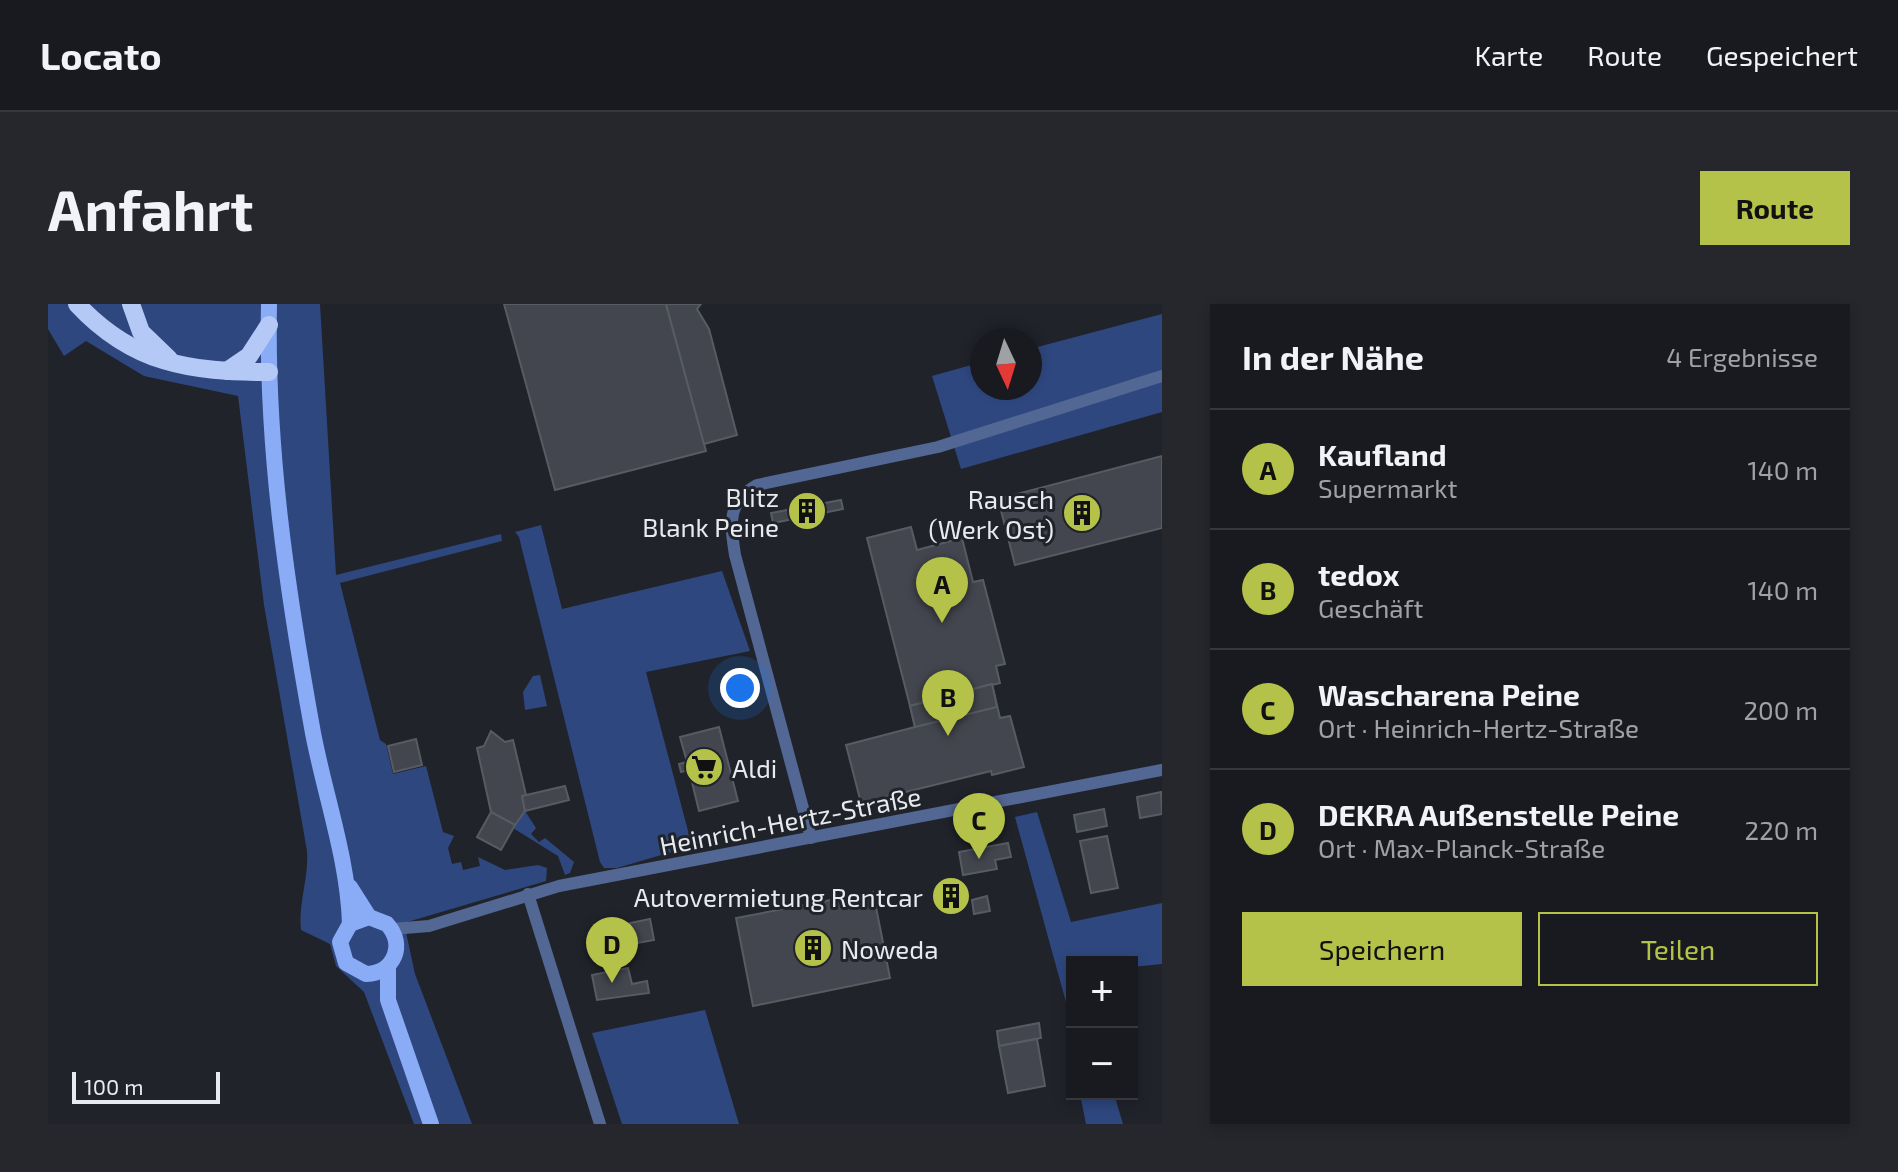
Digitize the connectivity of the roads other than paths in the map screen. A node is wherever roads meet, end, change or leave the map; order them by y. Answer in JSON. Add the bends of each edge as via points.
{"nodes":[{"id":1,"x":77,"y":304,"type":"edge"},
{"id":2,"x":131,"y":304,"type":"edge"},
{"id":3,"x":269,"y":304,"type":"edge"},
{"id":4,"x":269,"y":325,"type":"junction"},
{"id":5,"x":174,"y":364,"type":"junction"},
{"id":6,"x":227,"y":371,"type":"junction"},
{"id":7,"x":269,"y":372,"type":"junction"},
{"id":8,"x":1162,"y":376,"type":"edge"},
{"id":9,"x":1162,"y":770,"type":"edge"},
{"id":10,"x":811,"y":838,"type":"junction"},
{"id":11,"x":346,"y":879,"type":"junction"},
{"id":12,"x":528,"y":894,"type":"junction"},
{"id":13,"x":369,"y":917,"type":"junction"},
{"id":14,"x":350,"y":924,"type":"junction"},
{"id":15,"x":429,"y":926,"type":"junction"},
{"id":16,"x":392,"y":929,"type":"junction"},
{"id":17,"x":397,"y":949,"type":"junction"},
{"id":18,"x":388,"y":967,"type":"junction"},
{"id":19,"x":366,"y":974,"type":"junction"},
{"id":20,"x":391,"y":1010,"type":"junction"},
{"id":21,"x":431,"y":1124,"type":"edge"},
{"id":22,"x":600,"y":1124,"type":"edge"}],
"edges":[{"from":1,"to":5,"type":"highway","via":[[120,343]]},
{"from":2,"to":5,"type":"highway","via":[[141,332]]},
{"from":3,"to":4,"type":"main road"},
{"from":4,"to":6,"type":"highway","via":[[249,356]]},
{"from":4,"to":7,"type":"main road"},
{"from":5,"to":6,"type":"highway"},
{"from":6,"to":7,"type":"highway"},
{"from":7,"to":11,"type":"main road","via":[[279,526],[316,747]]},
{"from":8,"to":10,"type":"street","via":[[938,447],[757,485],[737,499],[730,526],[735,555]]},
{"from":9,"to":10,"type":"street","name":"Heinrich-Hertz-Straße"},
{"from":10,"to":12,"type":"street","name":"Heinrich-Hertz-Straße"},
{"from":11,"to":13,"type":"main road"},
{"from":11,"to":14,"type":"main road"},
{"from":12,"to":15,"type":"street","name":"Heinrich-Hertz-Straße"},
{"from":12,"to":22,"type":"street"},
{"from":13,"to":14,"type":"main road"},
{"from":13,"to":16,"type":"main road"},
{"from":14,"to":19,"type":"main road","via":[[342,935],[342,956]]},
{"from":15,"to":16,"type":"street","name":"Heinrich-Hertz-Straße"},
{"from":15,"to":17,"type":"street","name":"Heinrich-Hertz-Straße"},
{"from":16,"to":17,"type":"main road"},
{"from":17,"to":18,"type":"main road"},
{"from":18,"to":19,"type":"main road"},
{"from":18,"to":20,"type":"main road"},
{"from":19,"to":20,"type":"main road"},
{"from":20,"to":21,"type":"main road"}]}
